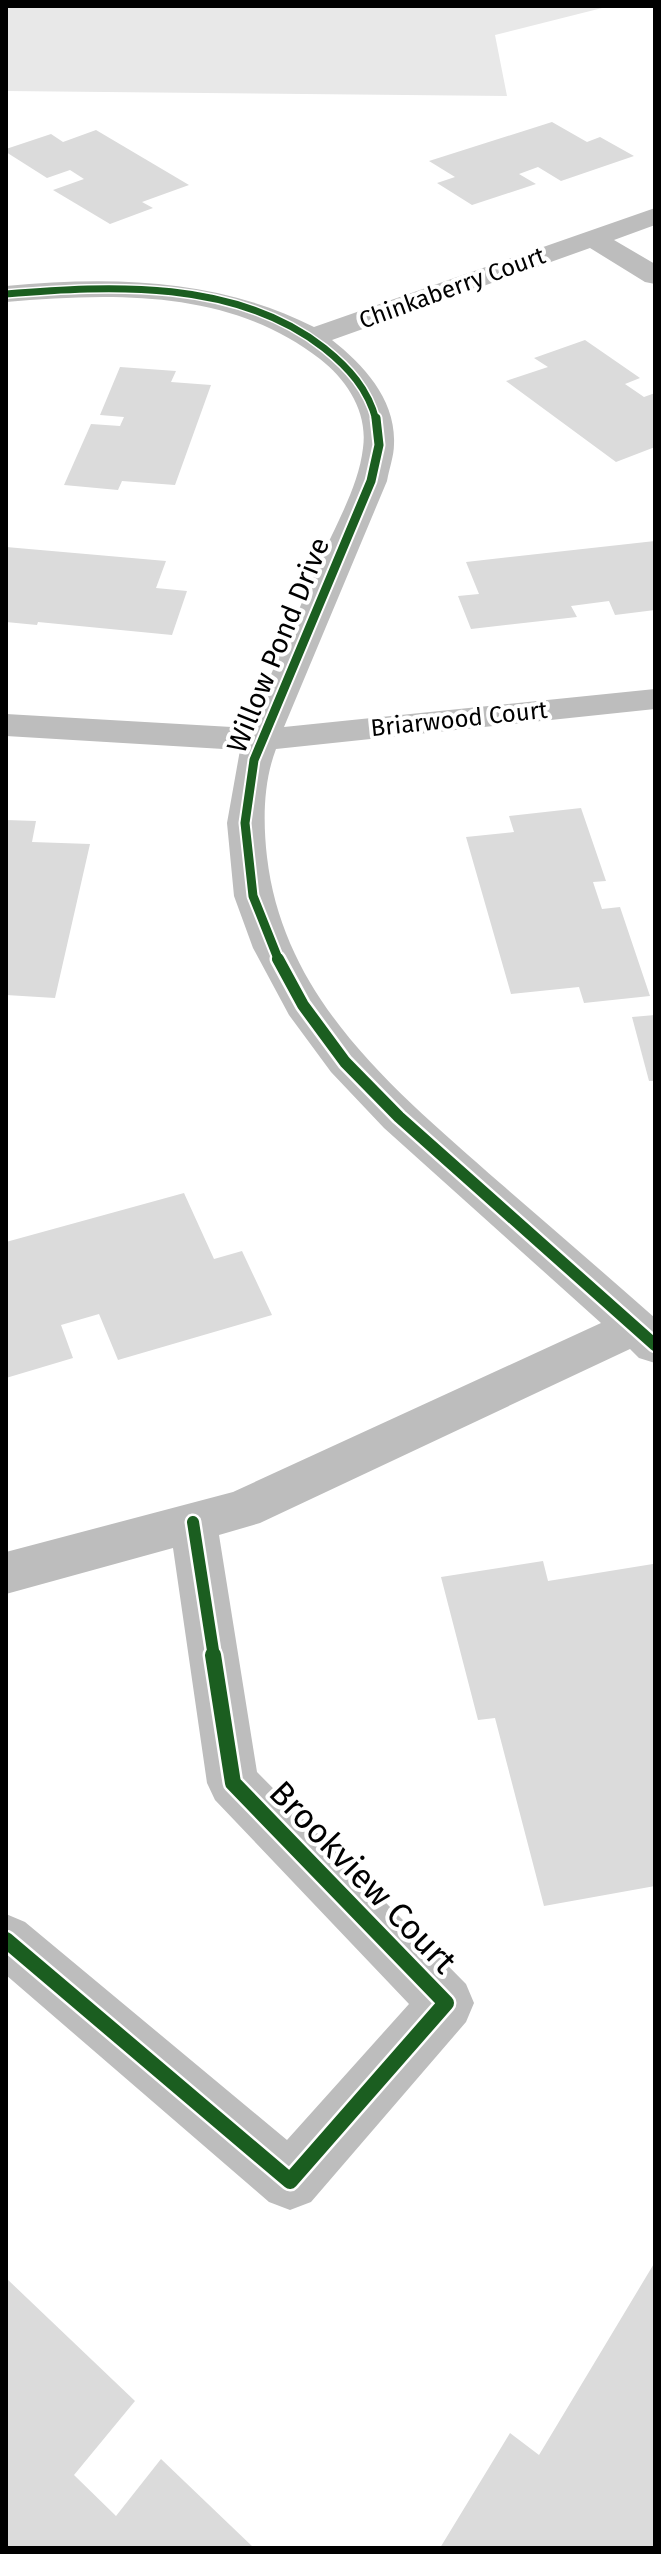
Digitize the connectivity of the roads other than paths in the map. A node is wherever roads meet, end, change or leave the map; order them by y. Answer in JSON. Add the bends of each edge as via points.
{"nodes":[{"id":1,"x":655,"y":216,"type":"edge"},
{"id":2,"x":592,"y":238,"type":"junction"},
{"id":3,"x":655,"y":276,"type":"edge"},
{"id":4,"x":15,"y":286,"type":"edge"},
{"id":5,"x":311,"y":338,"type":"junction"},
{"id":6,"x":655,"y":699,"type":"edge"},
{"id":7,"x":6,"y":725,"type":"edge"},
{"id":8,"x":262,"y":740,"type":"junction"},
{"id":9,"x":645,"y":1336,"type":"edge"},
{"id":10,"x":193,"y":1522,"type":"junction"},
{"id":11,"x":6,"y":1573,"type":"edge"},
{"id":12,"x":6,"y":1940,"type":"edge"}],
"edges":[{"from":1,"to":2,"type":"street","name":"Chinkaberry Court"},
{"from":2,"to":3,"type":"street"},
{"from":2,"to":5,"type":"street","name":"Chinkaberry Court"},
{"from":4,"to":5,"type":"street","name":"Willow Pond Drive","via":[[168,291],[272,318]]},
{"from":5,"to":8,"type":"street","name":"Willow Pond Drive","via":[[356,377],[373,405],[379,444],[371,481]]},
{"from":6,"to":8,"type":"street","name":"Briarwood Court"},
{"from":7,"to":8,"type":"street","name":"Briarwood Court"},
{"from":8,"to":9,"type":"street","name":"Willow Pond Drive","via":[[245,823],[253,896],[272,948],[303,1005],[345,1062],[399,1117]]},
{"from":9,"to":10,"type":"street","via":[[243,1509]]},
{"from":10,"to":11,"type":"street"},
{"from":10,"to":12,"type":"street","name":"Brookview Court","via":[[233,1783],[446,2003],[290,2181]]}]}
